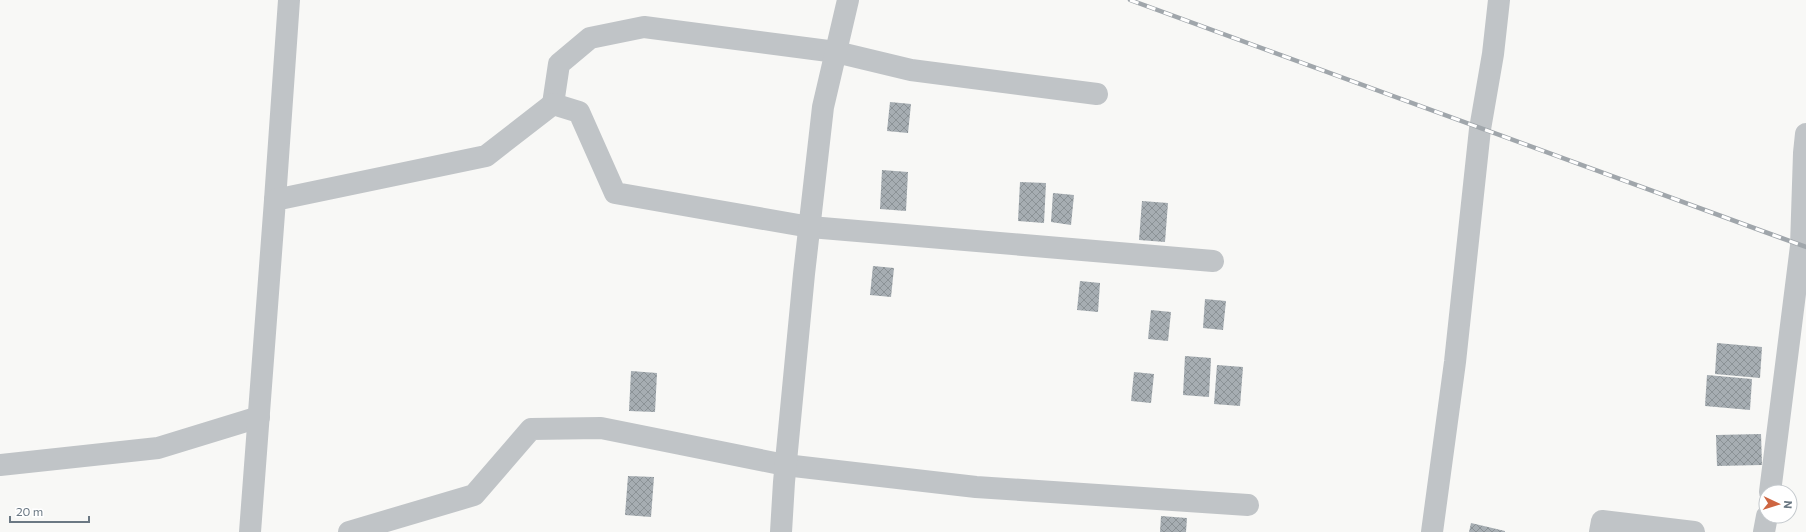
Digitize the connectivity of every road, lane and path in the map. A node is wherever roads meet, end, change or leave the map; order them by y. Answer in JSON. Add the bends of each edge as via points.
{"nodes":[{"id":1,"x":289,"y":0,"type":"edge"},
{"id":2,"x":848,"y":0,"type":"edge"},
{"id":3,"x":1498,"y":0,"type":"edge"},
{"id":4,"x":836,"y":52,"type":"junction"},
{"id":5,"x":1097,"y":94,"type":"dead end"},
{"id":6,"x":553,"y":104,"type":"junction"},
{"id":7,"x":1806,"y":134,"type":"edge"},
{"id":8,"x":275,"y":200,"type":"junction"},
{"id":9,"x":810,"y":227,"type":"junction"},
{"id":10,"x":1212,"y":260,"type":"dead end"},
{"id":11,"x":259,"y":417,"type":"junction"},
{"id":12,"x":0,"y":465,"type":"edge"},
{"id":13,"x":785,"y":465,"type":"junction"},
{"id":14,"x":1771,"y":484,"type":"edge"},
{"id":15,"x":1248,"y":505,"type":"dead end"},
{"id":16,"x":250,"y":532,"type":"edge"},
{"id":17,"x":349,"y":532,"type":"edge"},
{"id":18,"x":781,"y":532,"type":"edge"},
{"id":19,"x":1432,"y":532,"type":"edge"},
{"id":20,"x":1600,"y":532,"type":"edge"},
{"id":21,"x":1694,"y":532,"type":"edge"}],
"edges":[{"from":1,"to":8,"type":"street"},
{"from":2,"to":4,"type":"street"},
{"from":3,"to":19,"type":"street"},
{"from":4,"to":5,"type":"street","via":[[911,70]]},
{"from":4,"to":6,"type":"street","via":[[644,27],[590,38],[580,46],[559,64]]},
{"from":4,"to":9,"type":"street","via":[[823,107]]},
{"from":6,"to":8,"type":"street","via":[[486,156]]},
{"from":6,"to":9,"type":"street","via":[[579,112],[615,193]]},
{"from":7,"to":14,"type":"street","via":[[1801,246]]},
{"from":8,"to":11,"type":"street"},
{"from":9,"to":10,"type":"street"},
{"from":9,"to":13,"type":"street"},
{"from":11,"to":12,"type":"street","via":[[158,448]]},
{"from":11,"to":16,"type":"street"},
{"from":13,"to":15,"type":"street","via":[[976,487]]},
{"from":13,"to":17,"type":"street","via":[[601,428],[531,429],[474,495]]},
{"from":13,"to":18,"type":"street"},
{"from":20,"to":21,"type":"street","via":[[1602,521]]}]}
